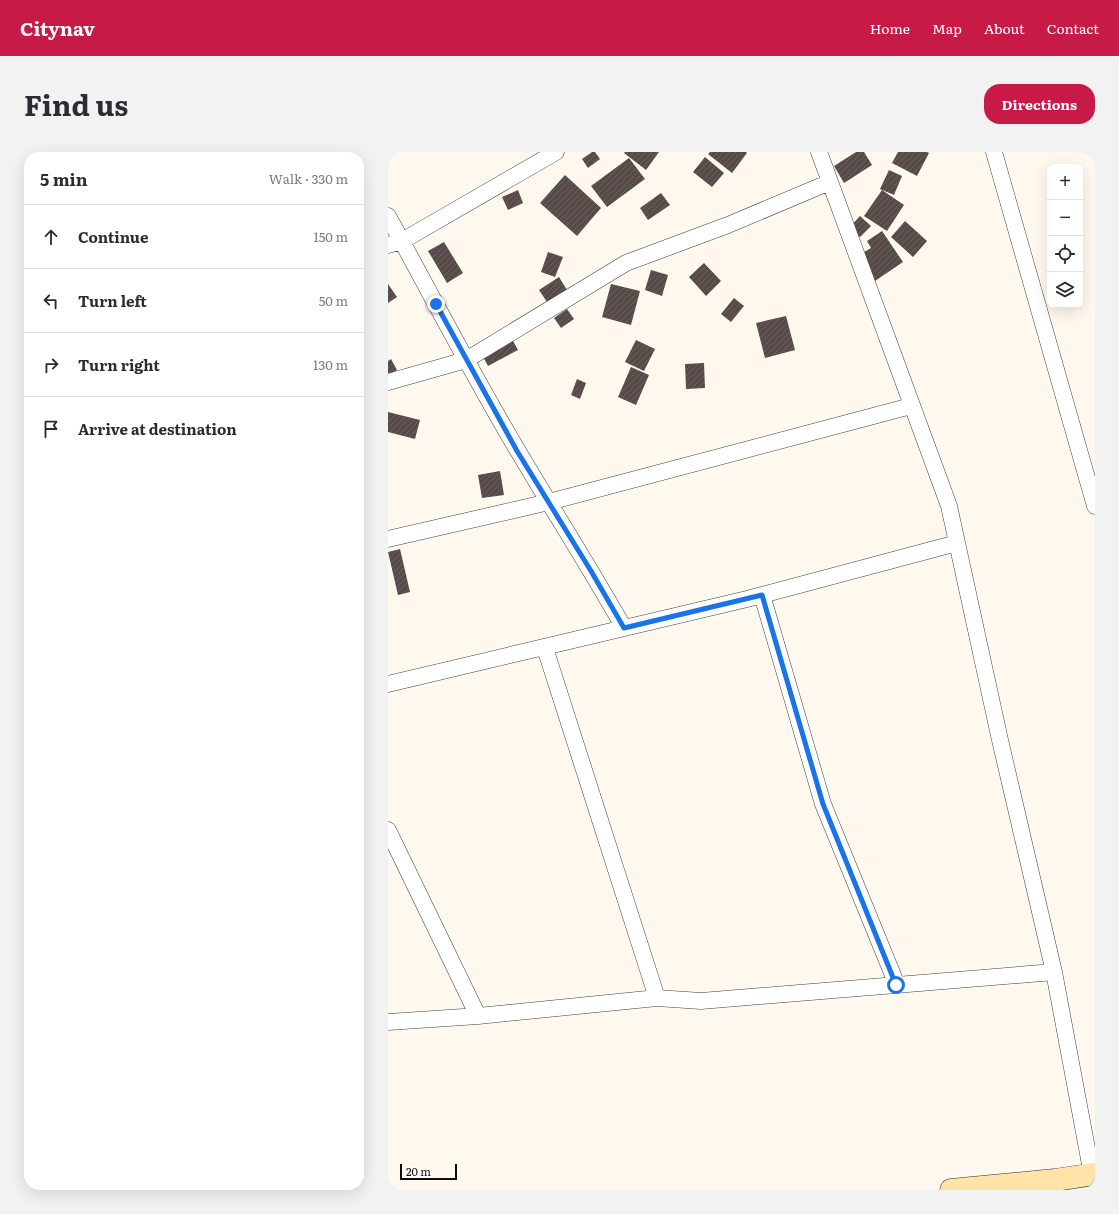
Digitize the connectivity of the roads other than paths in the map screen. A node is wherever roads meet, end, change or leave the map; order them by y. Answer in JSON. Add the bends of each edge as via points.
{"nodes":[{"id":1,"x":556,"y":152,"type":"edge"},
{"id":2,"x":819,"y":152,"type":"edge"},
{"id":3,"x":994,"y":152,"type":"edge"},
{"id":4,"x":830,"y":182,"type":"junction"},
{"id":5,"x":388,"y":216,"type":"edge"},
{"id":6,"x":395,"y":243,"type":"edge"},
{"id":7,"x":466,"y":360,"type":"junction"},
{"id":8,"x":388,"y":382,"type":"edge"},
{"id":9,"x":911,"y":406,"type":"junction"},
{"id":10,"x":549,"y":502,"type":"junction"},
{"id":11,"x":1095,"y":506,"type":"edge"},
{"id":12,"x":388,"y":540,"type":"edge"},
{"id":13,"x":956,"y":543,"type":"junction"},
{"id":14,"x":762,"y":595,"type":"junction"},
{"id":15,"x":624,"y":628,"type":"junction"},
{"id":16,"x":545,"y":648,"type":"junction"},
{"id":17,"x":388,"y":684,"type":"edge"},
{"id":18,"x":388,"y":830,"type":"edge"},
{"id":19,"x":1054,"y":972,"type":"junction"},
{"id":20,"x":896,"y":985,"type":"junction"},
{"id":21,"x":657,"y":998,"type":"junction"},
{"id":22,"x":478,"y":1016,"type":"junction"},
{"id":23,"x":388,"y":1022,"type":"edge"},
{"id":24,"x":1094,"y":1174,"type":"edge"},
{"id":25,"x":951,"y":1190,"type":"edge"}],
"edges":[{"from":1,"to":6,"type":"street"},
{"from":2,"to":4,"type":"street"},
{"from":3,"to":11,"type":"street"},
{"from":4,"to":7,"type":"street","via":[[728,225],[626,263]]},
{"from":4,"to":9,"type":"street"},
{"from":5,"to":6,"type":"street"},
{"from":6,"to":7,"type":"street"},
{"from":7,"to":8,"type":"street"},
{"from":7,"to":10,"type":"street"},
{"from":9,"to":10,"type":"street"},
{"from":9,"to":13,"type":"street","via":[[949,506]]},
{"from":10,"to":12,"type":"street"},
{"from":10,"to":15,"type":"street"},
{"from":13,"to":14,"type":"street"},
{"from":13,"to":19,"type":"street"},
{"from":14,"to":15,"type":"street"},
{"from":14,"to":20,"type":"street","via":[[823,804]]},
{"from":15,"to":16,"type":"street"},
{"from":16,"to":17,"type":"street"},
{"from":16,"to":21,"type":"street"},
{"from":18,"to":22,"type":"street"},
{"from":19,"to":20,"type":"street"},
{"from":19,"to":24,"type":"street"},
{"from":20,"to":21,"type":"street","via":[[701,1001]]},
{"from":21,"to":22,"type":"street"},
{"from":22,"to":23,"type":"street"},
{"from":24,"to":25,"type":"main road"}]}
